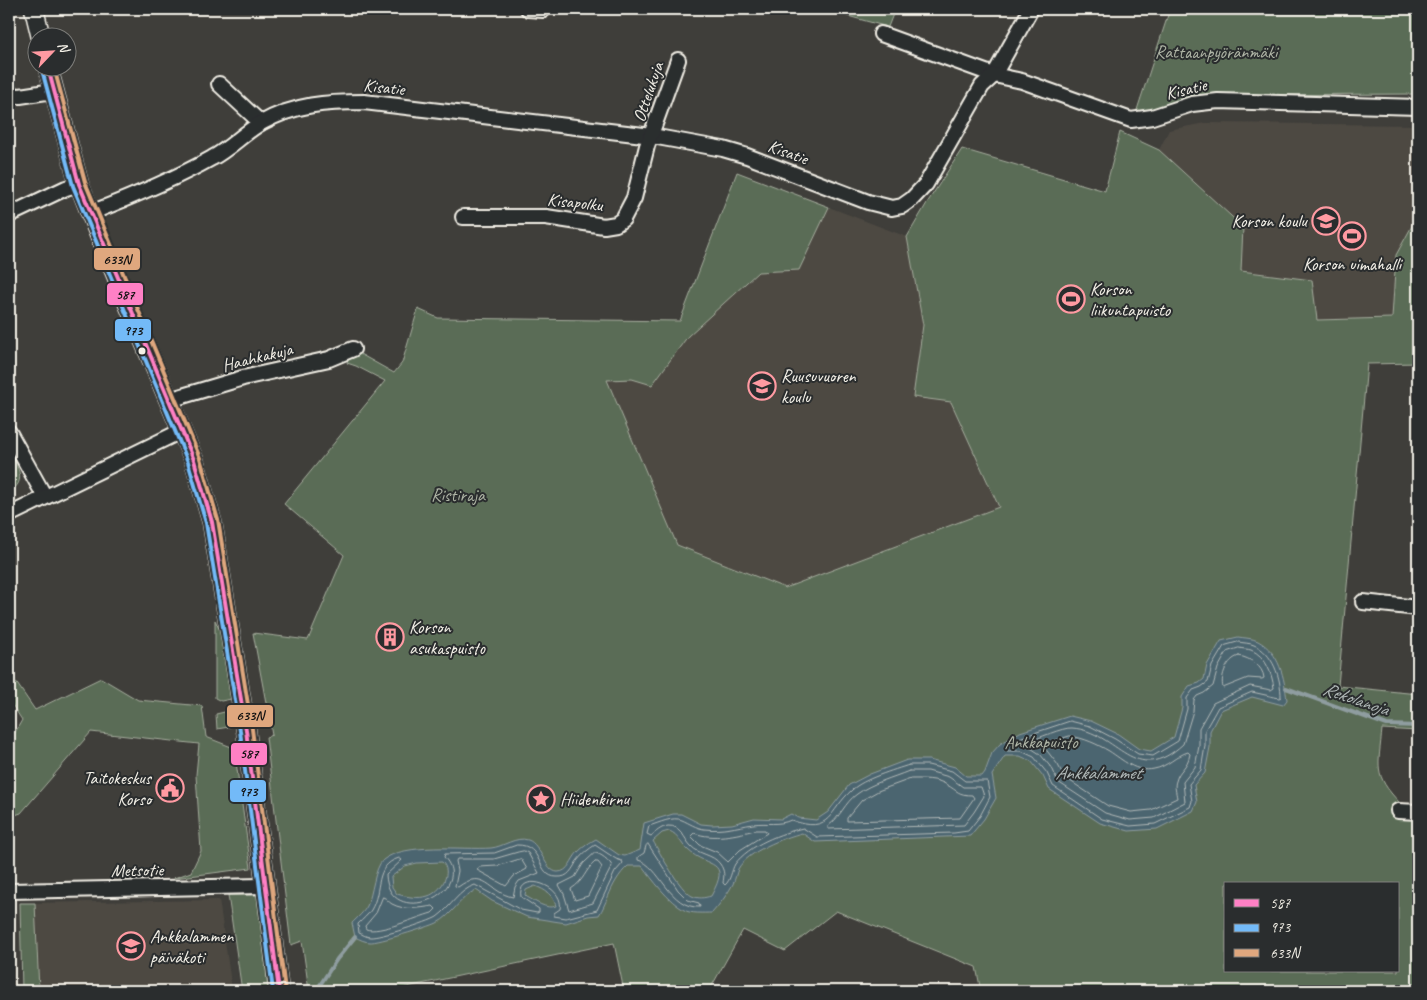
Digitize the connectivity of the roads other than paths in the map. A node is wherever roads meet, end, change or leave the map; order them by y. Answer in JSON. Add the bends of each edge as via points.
{"nodes":[{"id":1,"x":34,"y":9,"type":"edge"},
{"id":2,"x":1031,"y":9,"type":"edge"},
{"id":3,"x":39,"y":28,"type":"edge"},
{"id":4,"x":881,"y":34,"type":"dead end"},
{"id":5,"x":678,"y":60,"type":"dead end"},
{"id":6,"x":994,"y":75,"type":"junction"},
{"id":7,"x":50,"y":78,"type":"edge"},
{"id":8,"x":219,"y":84,"type":"dead end"},
{"id":9,"x":53,"y":91,"type":"junction"},
{"id":10,"x":9,"y":96,"type":"edge"},
{"id":11,"x":1418,"y":107,"type":"edge"},
{"id":12,"x":261,"y":123,"type":"junction"},
{"id":13,"x":652,"y":136,"type":"junction"},
{"id":14,"x":80,"y":184,"type":"junction"},
{"id":15,"x":90,"y":213,"type":"junction"},
{"id":16,"x":9,"y":215,"type":"edge"},
{"id":17,"x":463,"y":217,"type":"dead end"},
{"id":18,"x":353,"y":349,"type":"dead end"},
{"id":19,"x":169,"y":400,"type":"junction"},
{"id":20,"x":181,"y":431,"type":"junction"},
{"id":21,"x":9,"y":432,"type":"edge"},
{"id":22,"x":44,"y":497,"type":"junction"},
{"id":23,"x":9,"y":515,"type":"edge"},
{"id":24,"x":1363,"y":602,"type":"dead end"},
{"id":25,"x":1418,"y":608,"type":"edge"},
{"id":26,"x":1398,"y":811,"type":"dead end"},
{"id":27,"x":1418,"y":812,"type":"edge"},
{"id":28,"x":266,"y":886,"type":"junction"},
{"id":29,"x":9,"y":891,"type":"edge"},
{"id":30,"x":279,"y":991,"type":"edge"}],
"edges":[{"from":1,"to":3,"type":"main road"},
{"from":2,"to":6,"type":"street"},
{"from":4,"to":6,"type":"street"},
{"from":5,"to":13,"type":"street","name":"Ottelukuja"},
{"from":6,"to":11,"type":"street","name":"Kisatie","via":[[1131,120],[1192,104],[1218,101]]},
{"from":6,"to":13,"type":"street","name":"Kisatie","via":[[982,86],[926,184],[912,199],[892,208],[723,149]]},
{"from":7,"to":9,"type":"main road"},
{"from":8,"to":12,"type":"street"},
{"from":9,"to":10,"type":"street"},
{"from":9,"to":14,"type":"main road"},
{"from":12,"to":13,"type":"street","name":"Kisatie","via":[[298,108],[327,102],[364,102]]},
{"from":12,"to":15,"type":"street","name":"Kisatie","via":[[214,157],[180,175]]},
{"from":13,"to":17,"type":"street","name":"Kisapolku","via":[[634,198],[623,219],[616,224],[604,226],[546,217]]},
{"from":14,"to":15,"type":"main road"},
{"from":14,"to":16,"type":"street"},
{"from":15,"to":19,"type":"main road"},
{"from":18,"to":19,"type":"street","name":"Haahkakuja","via":[[329,359],[243,378]]},
{"from":19,"to":20,"type":"main road"},
{"from":20,"to":22,"type":"street"},
{"from":20,"to":28,"type":"main road","via":[[194,460],[212,522],[246,730]]},
{"from":21,"to":22,"type":"street"},
{"from":22,"to":23,"type":"street"},
{"from":24,"to":25,"type":"street"},
{"from":26,"to":27,"type":"street"},
{"from":28,"to":29,"type":"street","name":"Metsotie"},
{"from":28,"to":30,"type":"main road"}]}
